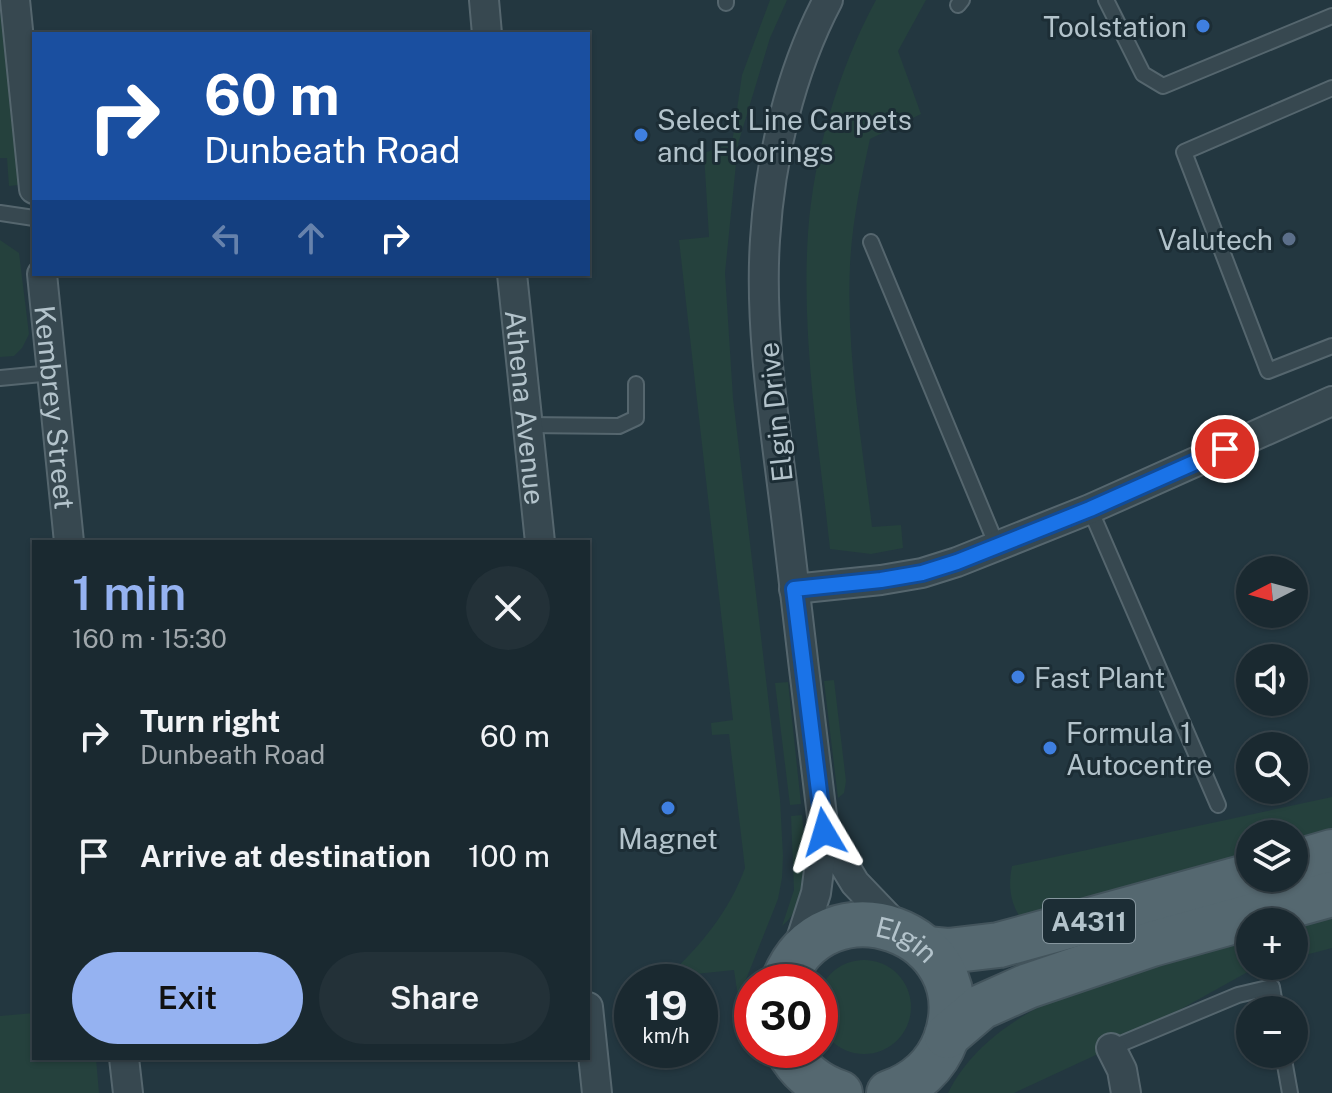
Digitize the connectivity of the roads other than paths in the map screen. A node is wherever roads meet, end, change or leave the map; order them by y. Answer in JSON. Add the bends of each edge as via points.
{"nodes":[{"id":1,"x":15,"y":0,"type":"edge"},
{"id":2,"x":484,"y":0,"type":"edge"},
{"id":3,"x":828,"y":0,"type":"edge"},
{"id":4,"x":1106,"y":0,"type":"edge"},
{"id":5,"x":1332,"y":16,"type":"edge"},
{"id":6,"x":487,"y":32,"type":"edge"},
{"id":7,"x":1332,"y":88,"type":"edge"},
{"id":8,"x":32,"y":169,"type":"edge"},
{"id":9,"x":0,"y":213,"type":"edge"},
{"id":10,"x":32,"y":218,"type":"edge"},
{"id":11,"x":871,"y":242,"type":"dead end"},
{"id":12,"x":42,"y":276,"type":"edge"},
{"id":13,"x":512,"y":276,"type":"edge"},
{"id":14,"x":1332,"y":346,"type":"edge"},
{"id":15,"x":52,"y":373,"type":"junction"},
{"id":16,"x":0,"y":378,"type":"edge"},
{"id":17,"x":636,"y":384,"type":"dead end"},
{"id":18,"x":1332,"y":401,"type":"edge"},
{"id":19,"x":528,"y":425,"type":"junction"},
{"id":20,"x":1090,"y":509,"type":"junction"},
{"id":21,"x":69,"y":540,"type":"edge"},
{"id":22,"x":540,"y":540,"type":"edge"},
{"id":23,"x":997,"y":546,"type":"junction"},
{"id":24,"x":794,"y":589,"type":"junction"},
{"id":25,"x":1218,"y":805,"type":"dead end"},
{"id":26,"x":824,"y":832,"type":"junction"},
{"id":27,"x":1332,"y":852,"type":"edge"},
{"id":28,"x":1308,"y":859,"type":"edge"},
{"id":29,"x":1236,"y":880,"type":"edge"},
{"id":30,"x":1332,"y":894,"type":"edge"},
{"id":31,"x":914,"y":940,"type":"junction"},
{"id":32,"x":791,"y":964,"type":"edge"},
{"id":33,"x":795,"y":964,"type":"edge"},
{"id":34,"x":1274,"y":996,"type":"edge"},
{"id":35,"x":590,"y":1026,"type":"edge"},
{"id":36,"x":947,"y":1036,"type":"junction"},
{"id":37,"x":1111,"y":1048,"type":"joint"},
{"id":38,"x":124,"y":1060,"type":"edge"},
{"id":39,"x":1286,"y":1068,"type":"edge"},
{"id":40,"x":906,"y":1088,"type":"edge"},
{"id":41,"x":128,"y":1093,"type":"edge"},
{"id":42,"x":597,"y":1093,"type":"edge"},
{"id":43,"x":1126,"y":1093,"type":"edge"},
{"id":44,"x":1290,"y":1093,"type":"edge"}],
"edges":[{"from":1,"to":8,"type":"street"},
{"from":2,"to":6,"type":"street"},
{"from":3,"to":24,"type":"street","name":"Elgin Drive","via":[[814,25],[790,99],[765,240],[774,410]]},
{"from":4,"to":5,"type":"lane","via":[[1143,74],[1163,86]]},
{"from":7,"to":14,"type":"lane","via":[[1184,152],[1268,371]]},
{"from":9,"to":10,"type":"lane"},
{"from":11,"to":23,"type":"lane"},
{"from":12,"to":15,"type":"street","name":"Kembrey Street"},
{"from":13,"to":19,"type":"street","name":"Athena Avenue"},
{"from":15,"to":16,"type":"lane"},
{"from":15,"to":21,"type":"street","name":"Kembrey Street"},
{"from":17,"to":19,"type":"lane","via":[[636,418],[619,426]]},
{"from":18,"to":20,"type":"street"},
{"from":19,"to":22,"type":"street","name":"Athena Avenue"},
{"from":20,"to":23,"type":"street"},
{"from":20,"to":25,"type":"lane"},
{"from":23,"to":24,"type":"street","via":[[882,589]]},
{"from":24,"to":26,"type":"street","name":"Elgin Drive"},
{"from":26,"to":31,"type":"street","name":"Elgin Drive","via":[[855,883]]},
{"from":26,"to":32,"type":"street","name":"Elgin Drive","via":[[816,893]]},
{"from":27,"to":28,"type":"main road"},
{"from":29,"to":31,"type":"main road","number":"A4311","via":[[999,945],[948,951]]},
{"from":30,"to":36,"type":"main road","number":"A4311","via":[[1070,971],[981,1007]]},
{"from":31,"to":33,"type":"main road","name":"Elgin","number":"A4311","via":[[877,924],[844,926],[816,939]]},
{"from":31,"to":36,"type":"main road","name":"Elgin","number":"A4311","via":[[938,964],[949,990]]},
{"from":34,"to":37,"type":"lane","via":[[1272,987],[1238,995]]},
{"from":35,"to":42,"type":"street"},
{"from":36,"to":40,"type":"main road","name":"Elgin","number":"A4311","via":[[937,1058]]},
{"from":37,"to":43,"type":"street"},
{"from":38,"to":41,"type":"street"},
{"from":39,"to":44,"type":"lane"}]}
